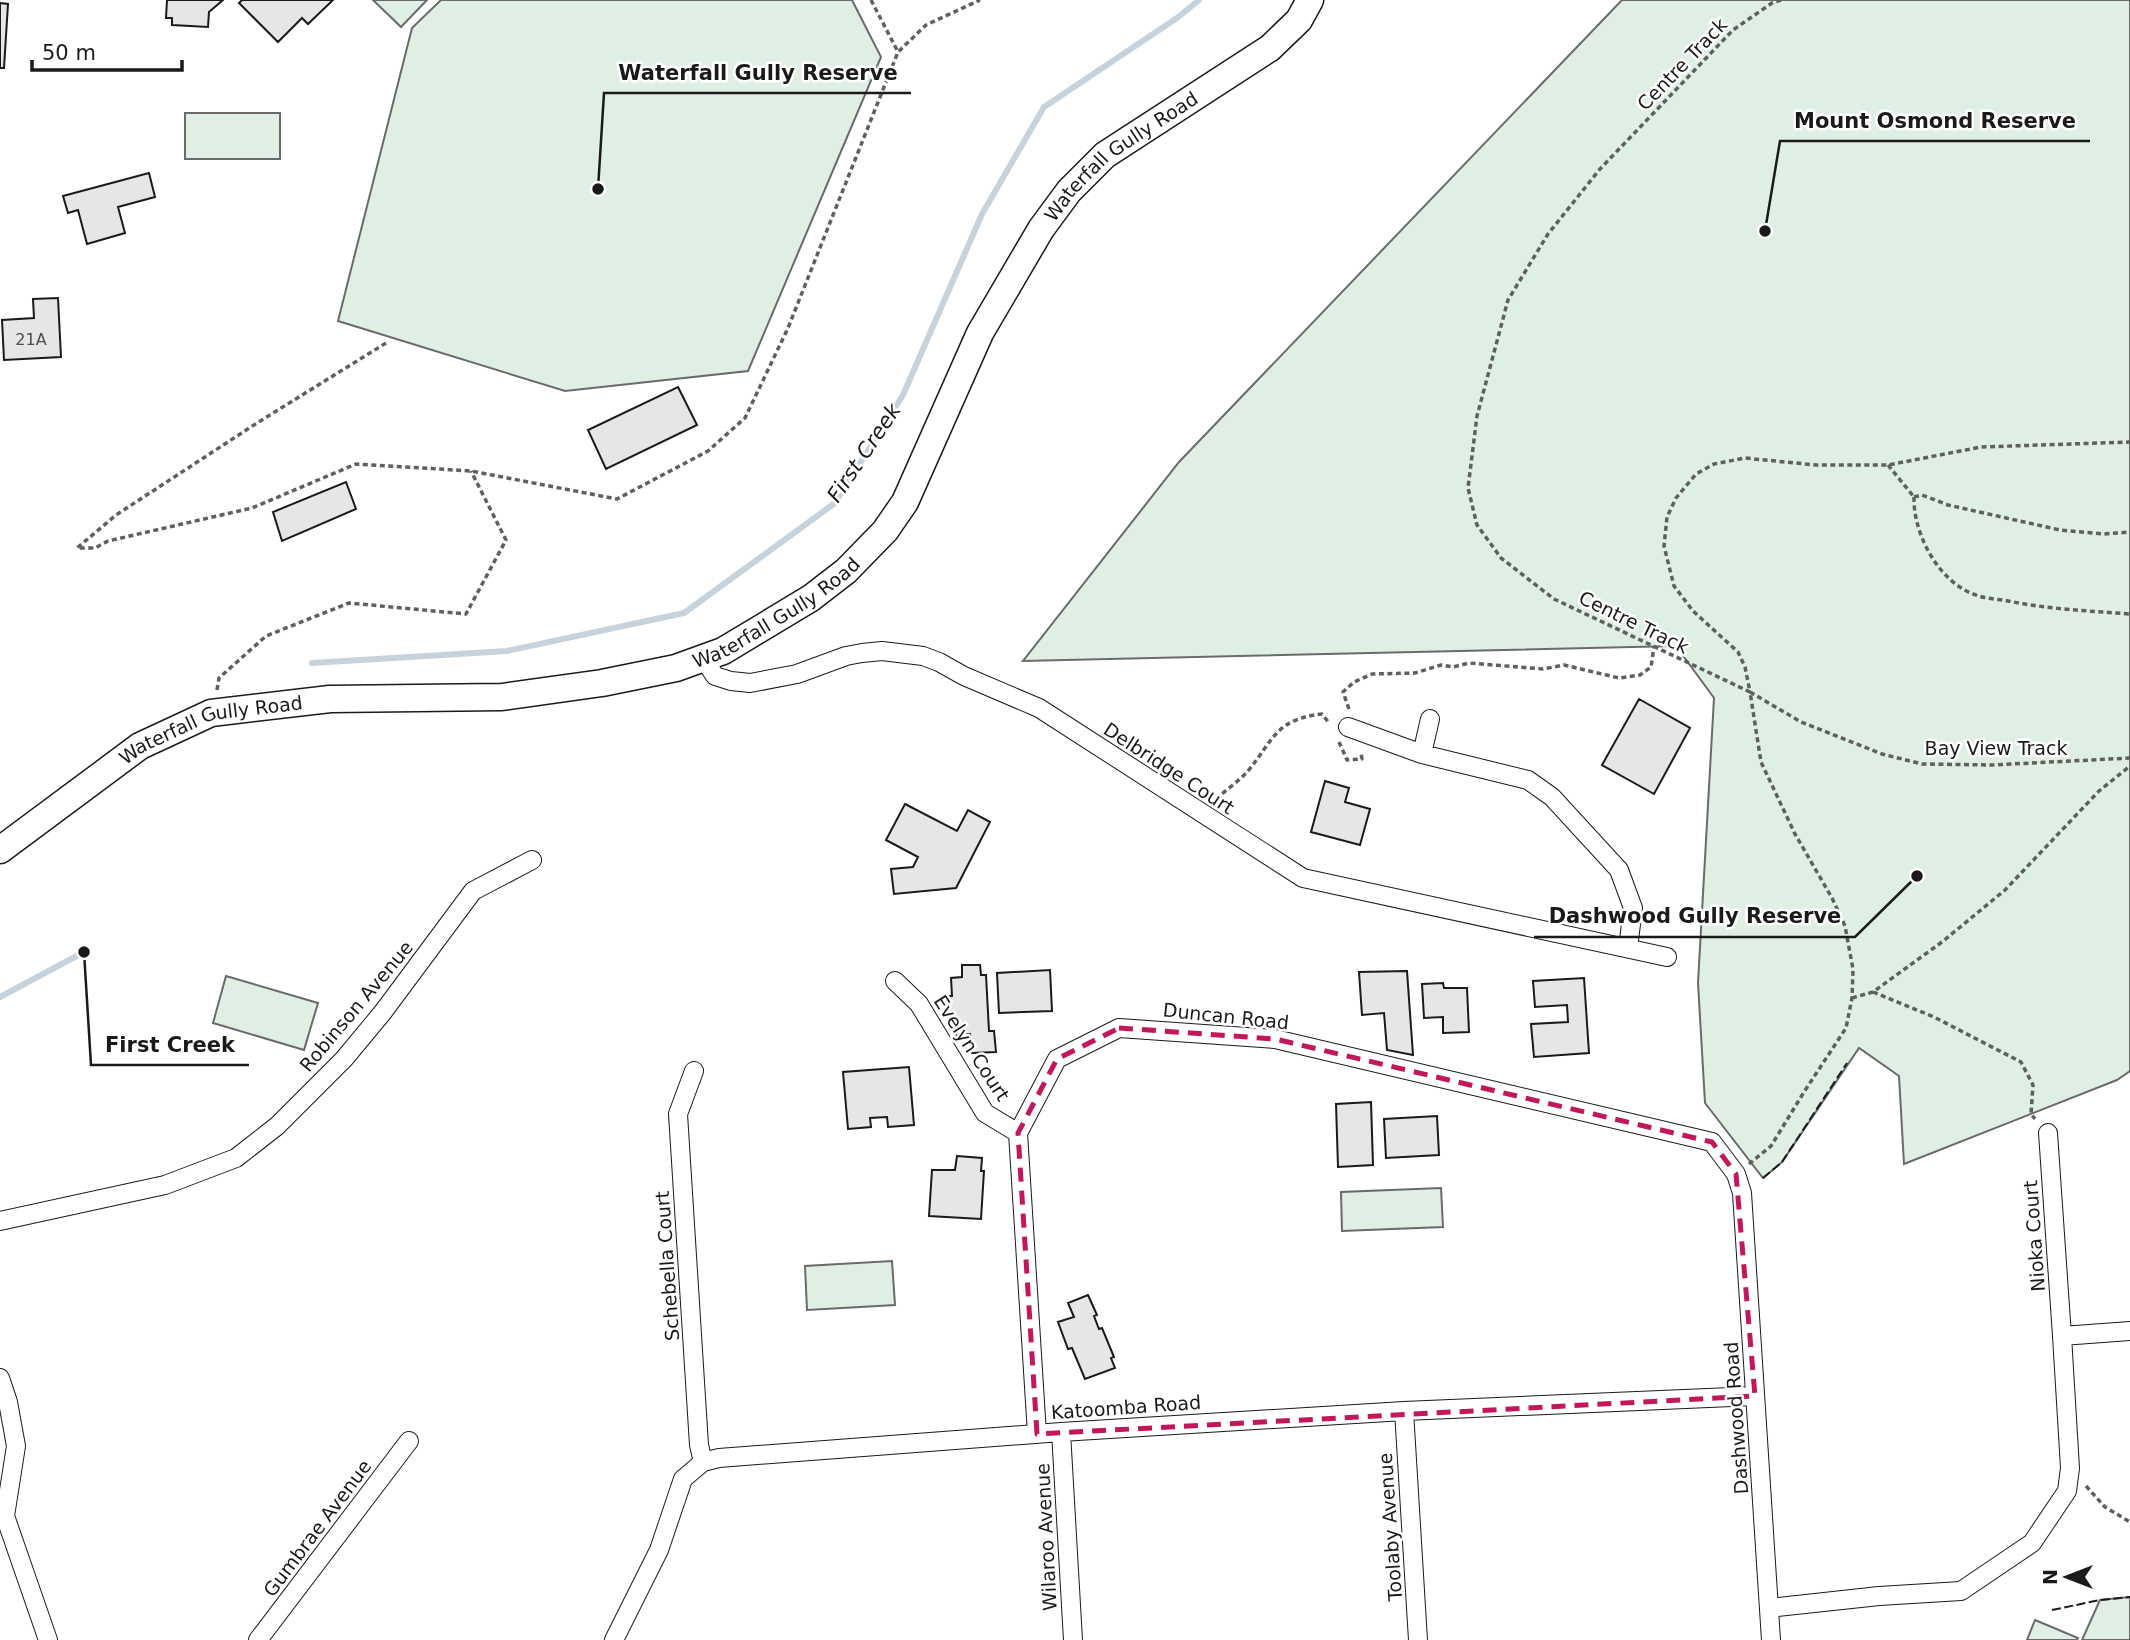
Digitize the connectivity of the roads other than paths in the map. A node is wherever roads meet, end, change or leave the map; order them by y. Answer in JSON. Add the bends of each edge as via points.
{"nodes":[{"id":1,"x":1310,"y":0,"type":"edge"},
{"id":2,"x":703,"y":658,"type":"junction"},
{"id":3,"x":1430,"y":719,"type":"dead end"},
{"id":4,"x":1345,"y":729,"type":"road end"},
{"id":5,"x":1422,"y":754,"type":"junction"},
{"id":6,"x":0,"y":849,"type":"edge"},
{"id":7,"x":532,"y":860,"type":"dead end"},
{"id":8,"x":1628,"y":948,"type":"junction"},
{"id":9,"x":1667,"y":957,"type":"dead end"},
{"id":10,"x":895,"y":981,"type":"dead end"},
{"id":11,"x":694,"y":1071,"type":"dead end"},
{"id":12,"x":1018,"y":1133,"type":"junction"},
{"id":13,"x":2048,"y":1133,"type":"road end"},
{"id":14,"x":1742,"y":1193,"type":"joint"},
{"id":15,"x":0,"y":1221,"type":"edge"},
{"id":16,"x":2130,"y":1331,"type":"edge"},
{"id":17,"x":2062,"y":1336,"type":"junction"},
{"id":18,"x":0,"y":1378,"type":"edge"},
{"id":19,"x":1755,"y":1396,"type":"junction"},
{"id":20,"x":1404,"y":1411,"type":"junction"},
{"id":21,"x":1061,"y":1432,"type":"junction"},
{"id":22,"x":1037,"y":1434,"type":"junction"},
{"id":23,"x":409,"y":1441,"type":"dead end"},
{"id":24,"x":703,"y":1462,"type":"junction"},
{"id":25,"x":3,"y":1519,"type":"edge"},
{"id":26,"x":1769,"y":1608,"type":"junction"},
{"id":27,"x":48,"y":1640,"type":"edge"},
{"id":28,"x":258,"y":1640,"type":"edge"},
{"id":29,"x":614,"y":1640,"type":"edge"},
{"id":30,"x":1073,"y":1640,"type":"edge"},
{"id":31,"x":1418,"y":1640,"type":"edge"},
{"id":32,"x":1771,"y":1640,"type":"edge"}],
"edges":[{"from":1,"to":2,"type":"street","name":"Waterfall Gully Road","via":[[1299,20],[1270,48],[1105,155],[1069,191],[980,332],[905,502],[885,531],[811,598],[723,651]]},
{"from":2,"to":6,"type":"street","name":"Waterfall Gully Road","via":[[601,683],[502,697],[330,699],[211,713],[141,746]]},
{"from":2,"to":8,"type":"street","name":"Delbridge Court","via":[[715,676],[750,682],[797,674],[862,653],[923,656],[1039,708],[1303,878]]},
{"from":3,"to":5,"type":"street"},
{"from":4,"to":5,"type":"street"},
{"from":5,"to":8,"type":"street","via":[[1528,780],[1552,797],[1619,870],[1633,908]]},
{"from":7,"to":15,"type":"street","name":"Robinson Avenue","via":[[473,891],[344,1059],[277,1126],[236,1158],[165,1185]]},
{"from":8,"to":9,"type":"street","name":"Delbridge Court"},
{"from":10,"to":12,"type":"street","name":"Evelyn Court","via":[[919,1004],[985,1113]]},
{"from":11,"to":24,"type":"street","name":"Schebella Court","via":[[678,1114]]},
{"from":12,"to":14,"type":"street","name":"Duncan Road","via":[[1057,1059],[1119,1028],[1275,1039],[1712,1142],[1736,1174]]},
{"from":12,"to":22,"type":"street"},
{"from":13,"to":17,"type":"street","name":"Nioka Court"},
{"from":14,"to":19,"type":"street","name":"Dashwood Road"},
{"from":16,"to":17,"type":"street"},
{"from":17,"to":26,"type":"street","name":"Nioka Court","via":[[2070,1468],[2067,1492],[2032,1544],[1961,1591]]},
{"from":18,"to":25,"type":"street","via":[[16,1446]]},
{"from":19,"to":20,"type":"street","name":"Katoomba Road"},
{"from":19,"to":26,"type":"street","name":"Dashwood Road"},
{"from":20,"to":21,"type":"street","name":"Katoomba Road"},
{"from":20,"to":31,"type":"street","name":"Toolaby Avenue"},
{"from":21,"to":22,"type":"street","name":"Katoomba Road"},
{"from":21,"to":30,"type":"street","name":"Wilaroo Avenue"},
{"from":22,"to":24,"type":"street","name":"Katoomba Road"},
{"from":23,"to":28,"type":"street","name":"Gumbrae Avenue"},
{"from":24,"to":29,"type":"street","via":[[683,1479],[659,1550]]},
{"from":25,"to":27,"type":"street"},
{"from":26,"to":32,"type":"street","name":"Dashwood Road"}]}
